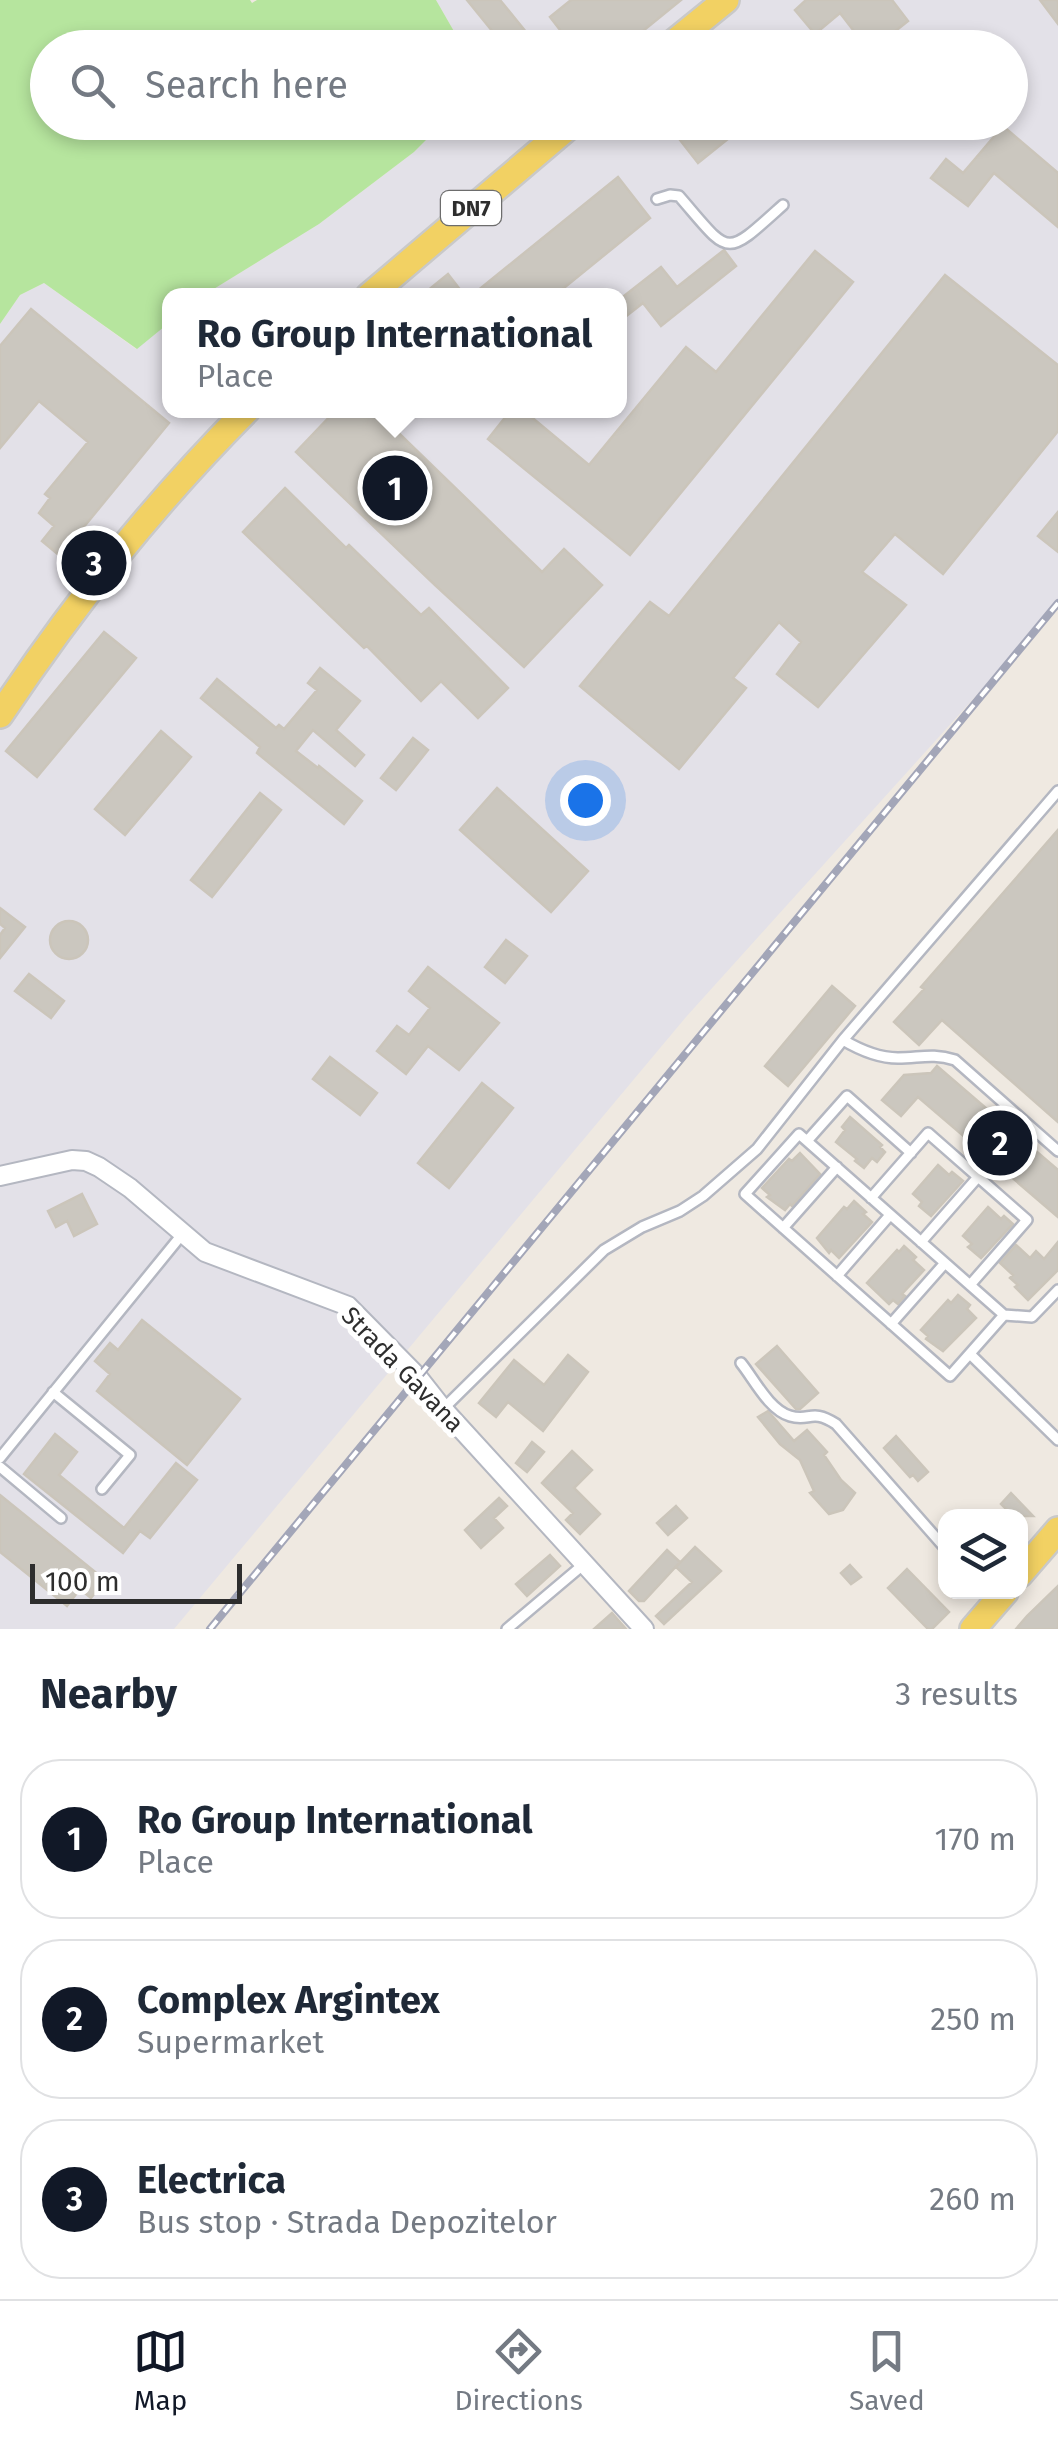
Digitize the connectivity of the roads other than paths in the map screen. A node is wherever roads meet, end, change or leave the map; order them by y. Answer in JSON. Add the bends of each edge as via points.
{"nodes":[{"id":1,"x":726,"y":0,"type":"edge"},
{"id":2,"x":688,"y":30,"type":"edge"},
{"id":3,"x":553,"y":140,"type":"edge"},
{"id":4,"x":657,"y":199,"type":"dead end"},
{"id":5,"x":783,"y":204,"type":"dead end"},
{"id":6,"x":378,"y":288,"type":"edge"},
{"id":7,"x":239,"y":418,"type":"edge"},
{"id":8,"x":0,"y":715,"type":"edge"},
{"id":9,"x":1058,"y":791,"type":"edge"},
{"id":10,"x":843,"y":1040,"type":"junction"},
{"id":11,"x":807,"y":1141,"type":"junction"},
{"id":12,"x":1058,"y":1150,"type":"edge"},
{"id":13,"x":911,"y":1152,"type":"junction"},
{"id":14,"x":837,"y":1168,"type":"junction"},
{"id":15,"x":0,"y":1176,"type":"edge"},
{"id":16,"x":978,"y":1177,"type":"junction"},
{"id":17,"x":871,"y":1198,"type":"junction"},
{"id":18,"x":890,"y":1215,"type":"junction"},
{"id":19,"x":784,"y":1228,"type":"junction"},
{"id":20,"x":184,"y":1232,"type":"junction"},
{"id":21,"x":921,"y":1242,"type":"junction"},
{"id":22,"x":944,"y":1263,"type":"junction"},
{"id":23,"x":837,"y":1276,"type":"junction"},
{"id":24,"x":970,"y":1286,"type":"junction"},
{"id":25,"x":1058,"y":1290,"type":"edge"},
{"id":26,"x":1004,"y":1315,"type":"junction"},
{"id":27,"x":891,"y":1324,"type":"junction"},
{"id":28,"x":970,"y":1354,"type":"junction"},
{"id":29,"x":741,"y":1363,"type":"dead end"},
{"id":30,"x":53,"y":1392,"type":"junction"},
{"id":31,"x":443,"y":1409,"type":"junction"},
{"id":32,"x":1058,"y":1440,"type":"edge"},
{"id":33,"x":0,"y":1458,"type":"edge"},
{"id":34,"x":0,"y":1467,"type":"edge"},
{"id":35,"x":102,"y":1489,"type":"dead end"},
{"id":36,"x":61,"y":1518,"type":"dead end"},
{"id":37,"x":1058,"y":1530,"type":"edge"},
{"id":38,"x":938,"y":1540,"type":"edge"},
{"id":39,"x":584,"y":1564,"type":"junction"},
{"id":40,"x":1028,"y":1565,"type":"edge"},
{"id":41,"x":994,"y":1599,"type":"edge"},
{"id":42,"x":508,"y":1629,"type":"edge"},
{"id":43,"x":644,"y":1629,"type":"edge"},
{"id":44,"x":973,"y":1629,"type":"edge"}],
"edges":[{"from":1,"to":2,"type":"main road"},
{"from":3,"to":6,"type":"main road","number":"DN7"},
{"from":4,"to":5,"type":"lane","via":[[679,196],[718,242],[731,244]]},
{"from":7,"to":8,"type":"main road","via":[[118,552]]},
{"from":9,"to":10,"type":"lane"},
{"from":10,"to":12,"type":"lane","via":[[896,1058],[936,1054],[955,1060]]},
{"from":10,"to":31,"type":"lane","via":[[757,1149],[680,1211],[604,1250]]},
{"from":11,"to":13,"type":"lane","via":[[847,1096]]},
{"from":11,"to":14,"type":"lane"},
{"from":11,"to":19,"type":"lane","via":[[799,1134],[745,1194]]},
{"from":13,"to":16,"type":"lane","via":[[928,1133]]},
{"from":13,"to":17,"type":"lane"},
{"from":14,"to":17,"type":"lane"},
{"from":14,"to":19,"type":"lane"},
{"from":15,"to":20,"type":"street","name":"Strada Gavana","via":[[86,1162]]},
{"from":16,"to":21,"type":"lane"},
{"from":16,"to":24,"type":"lane","via":[[1027,1220]]},
{"from":17,"to":18,"type":"lane"},
{"from":18,"to":21,"type":"lane"},
{"from":18,"to":23,"type":"lane"},
{"from":19,"to":23,"type":"lane"},
{"from":20,"to":30,"type":"lane"},
{"from":20,"to":31,"type":"street","name":"Strada Gavana","via":[[205,1252],[348,1306]]},
{"from":21,"to":22,"type":"lane"},
{"from":22,"to":24,"type":"lane"},
{"from":22,"to":27,"type":"lane"},
{"from":23,"to":27,"type":"lane"},
{"from":24,"to":26,"type":"lane"},
{"from":25,"to":26,"type":"lane","via":[[1032,1317]]},
{"from":26,"to":28,"type":"lane"},
{"from":27,"to":28,"type":"lane","via":[[950,1376]]},
{"from":28,"to":32,"type":"lane"},
{"from":29,"to":38,"type":"lane","via":[[788,1416],[823,1416],[836,1424]]},
{"from":30,"to":33,"type":"lane"},
{"from":30,"to":35,"type":"lane","via":[[130,1455]]},
{"from":31,"to":39,"type":"street","name":"Strada Gavana"},
{"from":34,"to":36,"type":"lane"},
{"from":37,"to":40,"type":"main road"},
{"from":39,"to":42,"type":"lane"},
{"from":39,"to":43,"type":"street","name":"Strada Gavana"},
{"from":41,"to":44,"type":"main road"}]}
